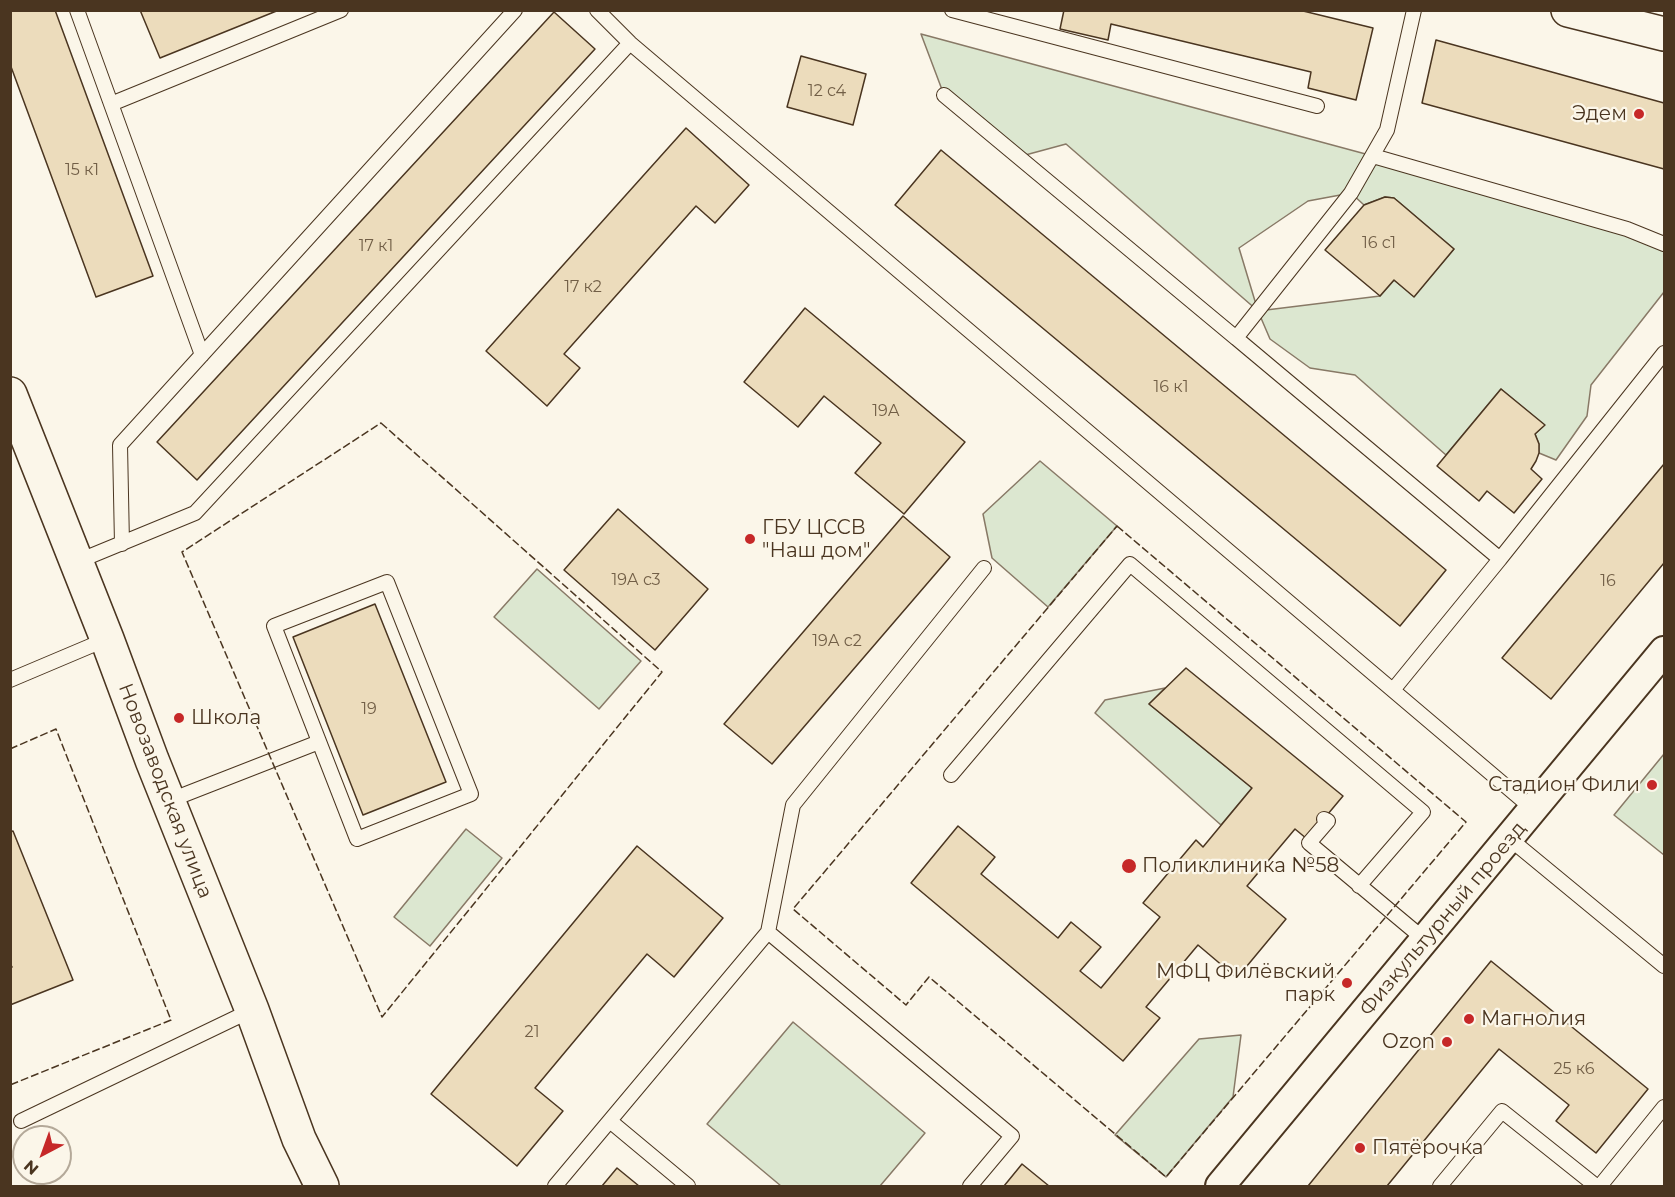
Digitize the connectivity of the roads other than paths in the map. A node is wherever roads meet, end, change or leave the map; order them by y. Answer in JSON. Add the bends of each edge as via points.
{"nodes":[{"id":1,"x":77,"y":10,"type":"edge"},
{"id":2,"x":341,"y":10,"type":"edge"},
{"id":3,"x":515,"y":10,"type":"edge"},
{"id":4,"x":597,"y":10,"type":"edge"},
{"id":5,"x":952,"y":10,"type":"edge"},
{"id":6,"x":1414,"y":10,"type":"edge"},
{"id":7,"x":1568,"y":10,"type":"edge"},
{"id":8,"x":1665,"y":34,"type":"edge"},
{"id":9,"x":630,"y":44,"type":"junction"},
{"id":10,"x":944,"y":95,"type":"dead end"},
{"id":11,"x":111,"y":104,"type":"junction"},
{"id":12,"x":1317,"y":106,"type":"dead end"},
{"id":13,"x":1373,"y":156,"type":"junction"},
{"id":14,"x":1665,"y":244,"type":"edge"},
{"id":15,"x":1236,"y":338,"type":"junction"},
{"id":16,"x":1665,"y":353,"type":"edge"},
{"id":17,"x":202,"y":355,"type":"junction"},
{"id":18,"x":12,"y":402,"type":"edge"},
{"id":19,"x":122,"y":544,"type":"junction"},
{"id":20,"x":1500,"y":559,"type":"junction"},
{"id":21,"x":76,"y":562,"type":"junction"},
{"id":22,"x":984,"y":568,"type":"dead end"},
{"id":23,"x":106,"y":639,"type":"junction"},
{"id":24,"x":1665,"y":651,"type":"edge"},
{"id":25,"x":10,"y":680,"type":"edge"},
{"id":26,"x":1393,"y":690,"type":"junction"},
{"id":27,"x":319,"y":742,"type":"junction"},
{"id":28,"x":951,"y":775,"type":"dead end"},
{"id":29,"x":168,"y":801,"type":"junction"},
{"id":30,"x":1534,"y":810,"type":"junction"},
{"id":31,"x":1324,"y":819,"type":"dead end"},
{"id":32,"x":1510,"y":839,"type":"junction"},
{"id":33,"x":1359,"y":886,"type":"junction"},
{"id":34,"x":768,"y":932,"type":"junction"},
{"id":35,"x":1425,"y":940,"type":"junction"},
{"id":36,"x":1665,"y":966,"type":"edge"},
{"id":37,"x":252,"y":1010,"type":"junction"},
{"id":38,"x":1665,"y":1107,"type":"edge"},
{"id":39,"x":21,"y":1121,"type":"dead end"},
{"id":40,"x":610,"y":1121,"type":"junction"},
{"id":41,"x":322,"y":1186,"type":"edge"},
{"id":42,"x":555,"y":1186,"type":"edge"},
{"id":43,"x":688,"y":1186,"type":"edge"},
{"id":44,"x":970,"y":1186,"type":"edge"},
{"id":45,"x":1220,"y":1186,"type":"edge"},
{"id":46,"x":1440,"y":1186,"type":"edge"},
{"id":47,"x":1598,"y":1186,"type":"edge"}],
"edges":[{"from":1,"to":11,"type":"lane"},
{"from":2,"to":11,"type":"lane"},
{"from":3,"to":17,"type":"lane"},
{"from":4,"to":9,"type":"lane"},
{"from":5,"to":12,"type":"lane"},
{"from":6,"to":13,"type":"lane","via":[[1387,130]]},
{"from":7,"to":8,"type":"street"},
{"from":9,"to":19,"type":"lane","via":[[195,513]]},
{"from":9,"to":26,"type":"lane"},
{"from":10,"to":15,"type":"lane"},
{"from":11,"to":17,"type":"lane"},
{"from":13,"to":14,"type":"lane","via":[[1643,234]]},
{"from":13,"to":15,"type":"lane","via":[[1351,193]]},
{"from":15,"to":20,"type":"lane"},
{"from":16,"to":20,"type":"lane"},
{"from":17,"to":19,"type":"lane","via":[[120,445]]},
{"from":18,"to":21,"type":"street","name":"Новозаводская улица"},
{"from":19,"to":21,"type":"lane"},
{"from":20,"to":26,"type":"lane"},
{"from":21,"to":23,"type":"street","name":"Новозаводская улица"},
{"from":22,"to":34,"type":"lane","via":[[793,805]]},
{"from":23,"to":25,"type":"lane"},
{"from":23,"to":29,"type":"street","name":"Новозаводская улица"},
{"from":24,"to":30,"type":"street","name":"Физкультурный проезд"},
{"from":26,"to":30,"type":"lane"},
{"from":27,"to":27,"type":"lane","via":[[274,626],[387,582],[471,794],[357,839]]},
{"from":27,"to":29,"type":"lane"},
{"from":28,"to":33,"type":"lane","via":[[1130,564],[1423,812]]},
{"from":29,"to":37,"type":"street","name":"Новозаводская улица"},
{"from":30,"to":32,"type":"street","name":"Физкультурный проезд"},
{"from":31,"to":33,"type":"lane","via":[[1328,821],[1309,843]]},
{"from":32,"to":35,"type":"street","name":"Физкультурный проезд"},
{"from":32,"to":36,"type":"lane"},
{"from":33,"to":35,"type":"lane"},
{"from":34,"to":40,"type":"lane"},
{"from":34,"to":44,"type":"lane","via":[[1012,1136]]},
{"from":35,"to":45,"type":"street","name":"Физкультурный проезд"},
{"from":37,"to":39,"type":"lane"},
{"from":37,"to":41,"type":"street","name":"Новозаводская улица","via":[[299,1139]]},
{"from":38,"to":47,"type":"lane"},
{"from":40,"to":42,"type":"lane"},
{"from":40,"to":43,"type":"lane"},
{"from":46,"to":47,"type":"lane","via":[[1502,1111]]}]}
